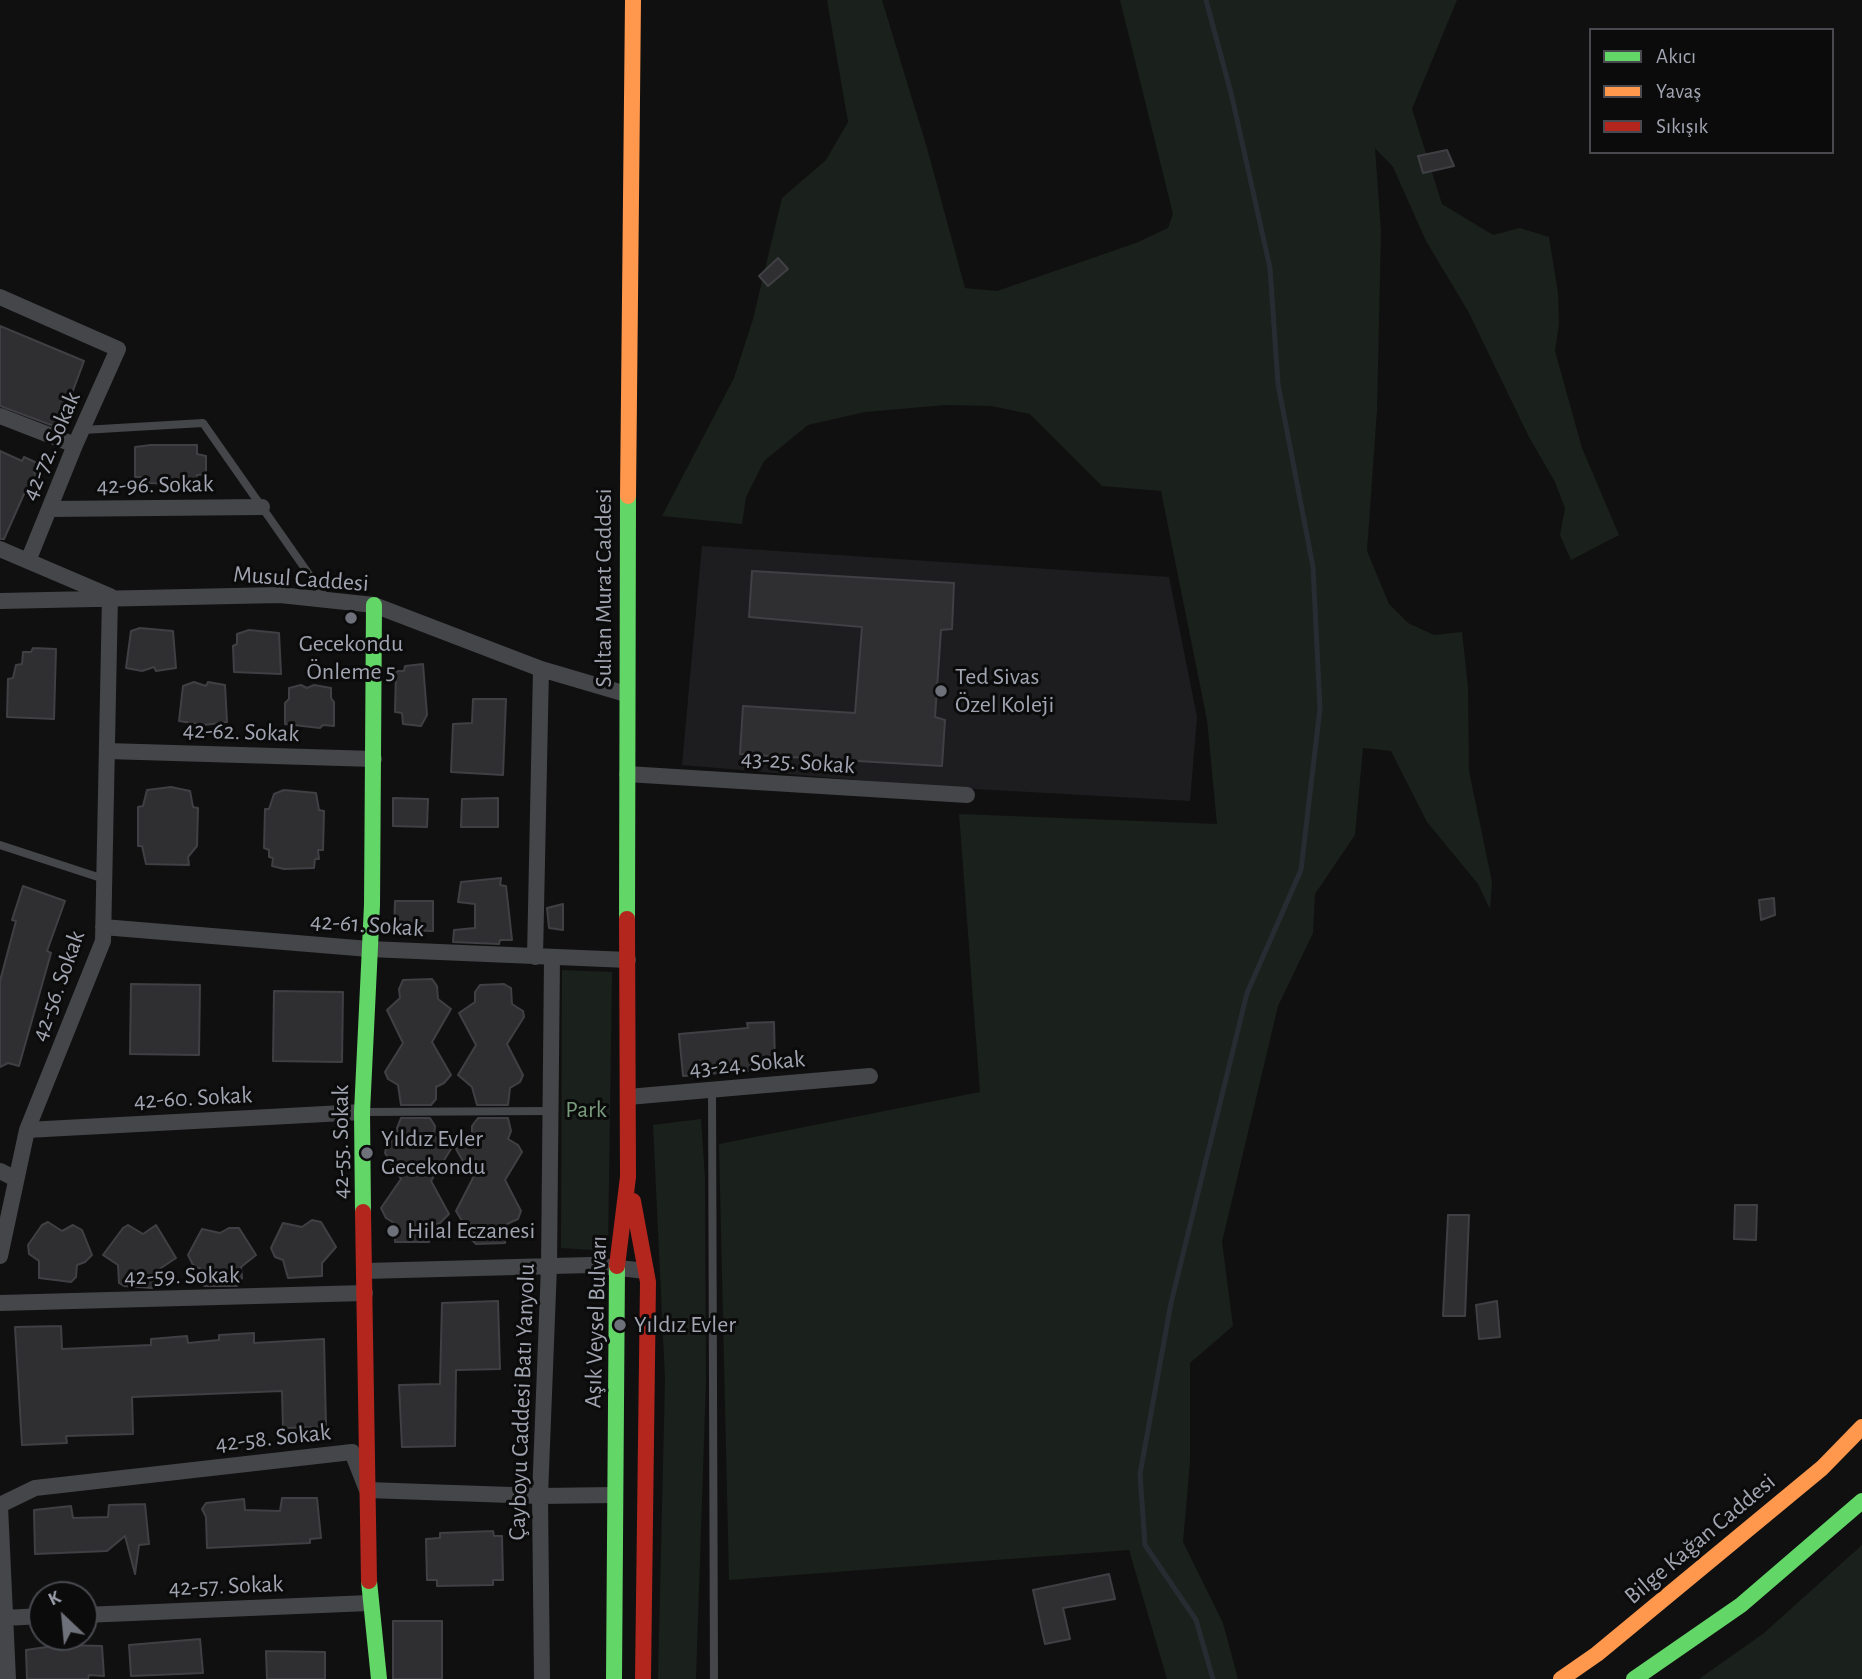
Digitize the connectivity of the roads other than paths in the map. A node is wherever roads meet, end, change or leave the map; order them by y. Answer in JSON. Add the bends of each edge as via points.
{"nodes":[{"id":1,"x":633,"y":0,"type":"edge"},
{"id":2,"x":0,"y":297,"type":"edge"},
{"id":3,"x":0,"y":416,"type":"edge"},
{"id":4,"x":78,"y":438,"type":"junction"},
{"id":5,"x":262,"y":507,"type":"junction"},
{"id":6,"x":49,"y":509,"type":"junction"},
{"id":7,"x":0,"y":549,"type":"edge"},
{"id":8,"x":28,"y":561,"type":"junction"},
{"id":9,"x":110,"y":596,"type":"junction"},
{"id":10,"x":327,"y":600,"type":"junction"},
{"id":11,"x":2,"y":605,"type":"edge"},
{"id":12,"x":374,"y":605,"type":"junction"},
{"id":13,"x":541,"y":669,"type":"junction"},
{"id":14,"x":626,"y":694,"type":"junction"},
{"id":15,"x":107,"y":751,"type":"junction"},
{"id":16,"x":374,"y":759,"type":"junction"},
{"id":17,"x":627,"y":774,"type":"junction"},
{"id":18,"x":967,"y":795,"type":"dead end"},
{"id":19,"x":0,"y":845,"type":"edge"},
{"id":20,"x":104,"y":879,"type":"junction"},
{"id":21,"x":103,"y":927,"type":"junction"},
{"id":22,"x":369,"y":948,"type":"junction"},
{"id":23,"x":535,"y":957,"type":"junction"},
{"id":24,"x":552,"y":958,"type":"junction"},
{"id":25,"x":628,"y":960,"type":"junction"},
{"id":26,"x":870,"y":1076,"type":"dead end"},
{"id":27,"x":712,"y":1090,"type":"junction"},
{"id":28,"x":628,"y":1097,"type":"junction"},
{"id":29,"x":551,"y":1111,"type":"junction"},
{"id":30,"x":362,"y":1112,"type":"junction"},
{"id":31,"x":27,"y":1130,"type":"junction"},
{"id":32,"x":0,"y":1171,"type":"edge"},
{"id":33,"x":628,"y":1177,"type":"junction"},
{"id":34,"x":16,"y":1179,"type":"junction"},
{"id":35,"x":0,"y":1256,"type":"edge"},
{"id":36,"x":548,"y":1266,"type":"junction"},
{"id":37,"x":617,"y":1268,"type":"junction"},
{"id":38,"x":365,"y":1271,"type":"junction"},
{"id":39,"x":646,"y":1271,"type":"junction"},
{"id":40,"x":365,"y":1293,"type":"junction"},
{"id":41,"x":0,"y":1303,"type":"edge"},
{"id":42,"x":1862,"y":1427,"type":"edge"},
{"id":43,"x":367,"y":1490,"type":"junction"},
{"id":44,"x":614,"y":1495,"type":"junction"},
{"id":45,"x":540,"y":1496,"type":"junction"},
{"id":46,"x":1862,"y":1501,"type":"edge"},
{"id":47,"x":0,"y":1505,"type":"edge"},
{"id":48,"x":369,"y":1603,"type":"junction"},
{"id":49,"x":98,"y":1614,"type":"edge"},
{"id":50,"x":28,"y":1617,"type":"edge"},
{"id":51,"x":5,"y":1618,"type":"junction"},
{"id":52,"x":8,"y":1679,"type":"edge"},
{"id":53,"x":379,"y":1679,"type":"edge"},
{"id":54,"x":542,"y":1679,"type":"edge"},
{"id":55,"x":614,"y":1679,"type":"edge"},
{"id":56,"x":643,"y":1679,"type":"edge"},
{"id":57,"x":714,"y":1679,"type":"edge"},
{"id":58,"x":1561,"y":1679,"type":"edge"},
{"id":59,"x":1634,"y":1679,"type":"edge"}],
"edges":[{"from":1,"to":14,"type":"street","name":"Sultan Murat Caddesi"},
{"from":2,"to":4,"type":"street","name":"42-72. Sokak","via":[[118,349]]},
{"from":3,"to":4,"type":"street"},
{"from":4,"to":5,"type":"lane","via":[[203,423]]},
{"from":4,"to":6,"type":"street","name":"42-72. Sokak"},
{"from":5,"to":6,"type":"street","name":"42-96. Sokak"},
{"from":5,"to":10,"type":"lane"},
{"from":6,"to":8,"type":"street","name":"42-72. Sokak"},
{"from":7,"to":8,"type":"street"},
{"from":8,"to":9,"type":"street"},
{"from":9,"to":10,"type":"street","name":"Musul Caddesi","via":[[280,595]]},
{"from":9,"to":11,"type":"street","name":"Musul Caddesi"},
{"from":9,"to":15,"type":"street","name":"42-56. Sokak"},
{"from":10,"to":12,"type":"street","name":"Musul Caddesi"},
{"from":12,"to":13,"type":"street","name":"Musul Caddesi"},
{"from":12,"to":16,"type":"street","name":"42-55. Sokak"},
{"from":13,"to":14,"type":"street","name":"Musul Caddesi"},
{"from":13,"to":23,"type":"street"},
{"from":14,"to":17,"type":"street","name":"Sultan Murat Caddesi"},
{"from":15,"to":16,"type":"street","name":"42-62. Sokak"},
{"from":15,"to":20,"type":"street","name":"42-56. Sokak"},
{"from":16,"to":22,"type":"street","name":"42-55. Sokak"},
{"from":17,"to":18,"type":"street","name":"43-25. Sokak"},
{"from":17,"to":25,"type":"street","name":"Sultan Murat Caddesi"},
{"from":19,"to":20,"type":"lane"},
{"from":20,"to":21,"type":"street","name":"42-56. Sokak"},
{"from":21,"to":22,"type":"street","name":"42-61. Sokak"},
{"from":21,"to":31,"type":"street","name":"42-56. Sokak","via":[[103,941]]},
{"from":22,"to":23,"type":"street","name":"42-61. Sokak"},
{"from":22,"to":30,"type":"street","name":"42-55. Sokak"},
{"from":23,"to":24,"type":"street","name":"42-61. Sokak"},
{"from":24,"to":25,"type":"street","name":"42-61. Sokak"},
{"from":24,"to":29,"type":"street","name":"Çayboyu Caddesi Batı Yanyolu"},
{"from":25,"to":28,"type":"street","name":"Sultan Murat Caddesi"},
{"from":26,"to":27,"type":"street","name":"43-24. Sokak"},
{"from":27,"to":28,"type":"street","name":"43-24. Sokak"},
{"from":27,"to":57,"type":"lane"},
{"from":28,"to":33,"type":"street","name":"Sultan Murat Caddesi"},
{"from":29,"to":30,"type":"lane"},
{"from":29,"to":36,"type":"street","name":"Çayboyu Caddesi Batı Yanyolu"},
{"from":30,"to":31,"type":"street","name":"42-60. Sokak"},
{"from":30,"to":38,"type":"street","name":"42-55. Sokak"},
{"from":31,"to":34,"type":"street","name":"42-56. Sokak"},
{"from":32,"to":34,"type":"street"},
{"from":33,"to":37,"type":"street","name":"Aşık Veysel Bulvarı"},
{"from":33,"to":39,"type":"street","name":"Aşık Veysel Bulvarı"},
{"from":34,"to":35,"type":"street","name":"42-56. Sokak"},
{"from":36,"to":37,"type":"street"},
{"from":36,"to":38,"type":"street"},
{"from":36,"to":45,"type":"street","name":"Çayboyu Caddesi Batı Yanyolu"},
{"from":37,"to":39,"type":"street"},
{"from":37,"to":44,"type":"street","name":"Aşık Veysel Bulvarı"},
{"from":38,"to":40,"type":"street","name":"42-55. Sokak"},
{"from":39,"to":56,"type":"street","name":"Aşık Veysel Bulvarı"},
{"from":40,"to":41,"type":"street","name":"42-59. Sokak"},
{"from":40,"to":43,"type":"street","name":"42-55. Sokak"},
{"from":42,"to":58,"type":"street","name":"Bilge Kağan Caddesi","via":[[1822,1468]]},
{"from":43,"to":45,"type":"street"},
{"from":43,"to":47,"type":"street","name":"42-58. Sokak","via":[[352,1452],[35,1488]]},
{"from":43,"to":48,"type":"street","name":"42-55. Sokak"},
{"from":44,"to":45,"type":"street"},
{"from":44,"to":55,"type":"street","name":"Aşık Veysel Bulvarı"},
{"from":45,"to":54,"type":"street","name":"Çayboyu Caddesi Batı Yanyolu"},
{"from":46,"to":59,"type":"street","via":[[1741,1605]]},
{"from":47,"to":51,"type":"street"},
{"from":48,"to":49,"type":"street","name":"42-57. Sokak"},
{"from":48,"to":53,"type":"street","name":"42-55. Sokak"},
{"from":50,"to":51,"type":"street"},
{"from":51,"to":52,"type":"street"}]}
